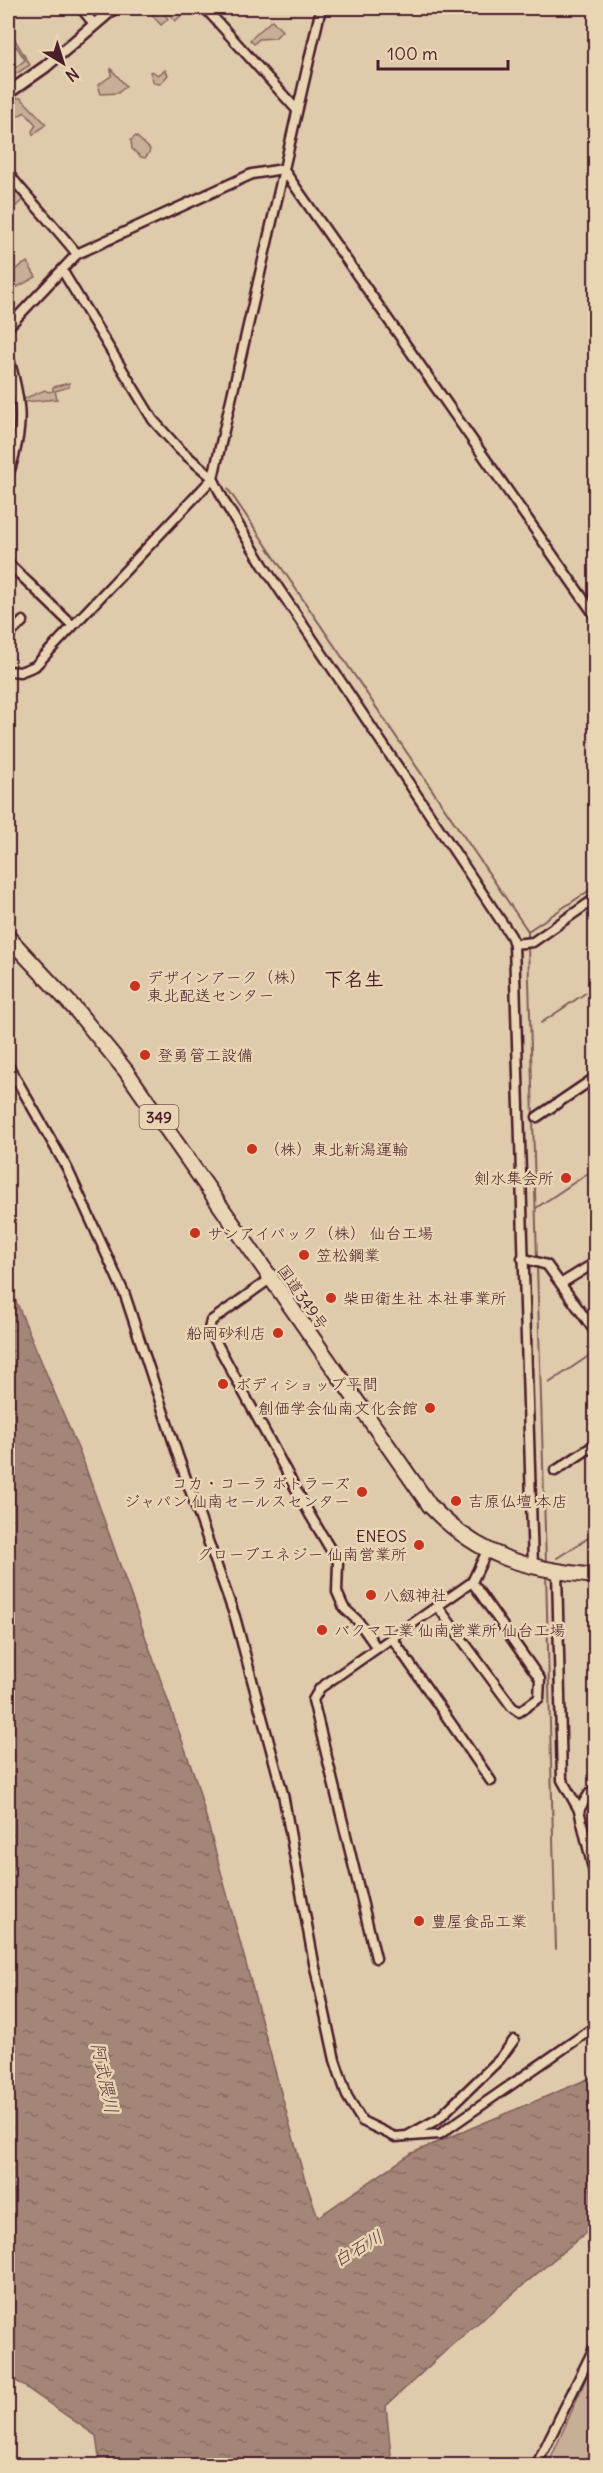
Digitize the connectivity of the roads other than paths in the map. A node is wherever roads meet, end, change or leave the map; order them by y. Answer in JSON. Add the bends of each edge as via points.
{"nodes":[{"id":1,"x":81,"y":8,"type":"edge"},
{"id":2,"x":114,"y":8,"type":"edge"},
{"id":3,"x":206,"y":8,"type":"edge"},
{"id":4,"x":321,"y":8,"type":"edge"},
{"id":5,"x":94,"y":24,"type":"junction"},
{"id":6,"x":8,"y":93,"type":"edge"},
{"id":7,"x":296,"y":109,"type":"junction"},
{"id":8,"x":283,"y":169,"type":"junction"},
{"id":9,"x":8,"y":173,"type":"edge"},
{"id":10,"x":77,"y":254,"type":"junction"},
{"id":11,"x":62,"y":270,"type":"junction"},
{"id":12,"x":8,"y":327,"type":"edge"},
{"id":13,"x":8,"y":355,"type":"edge"},
{"id":14,"x":8,"y":476,"type":"edge"},
{"id":15,"x":213,"y":478,"type":"junction"},
{"id":16,"x":8,"y":562,"type":"edge"},
{"id":17,"x":596,"y":617,"type":"edge"},
{"id":18,"x":23,"y":621,"type":"dead end"},
{"id":19,"x":72,"y":625,"type":"junction"},
{"id":20,"x":8,"y":636,"type":"edge"},
{"id":21,"x":8,"y":671,"type":"edge"},
{"id":22,"x":596,"y":898,"type":"edge"},
{"id":23,"x":8,"y":938,"type":"edge"},
{"id":24,"x":516,"y":943,"type":"junction"},
{"id":25,"x":8,"y":1065,"type":"edge"},
{"id":26,"x":596,"y":1077,"type":"edge"},
{"id":27,"x":537,"y":1117,"type":"dead end"},
{"id":28,"x":524,"y":1258,"type":"junction"},
{"id":29,"x":596,"y":1262,"type":"edge"},
{"id":30,"x":270,"y":1279,"type":"junction"},
{"id":31,"x":562,"y":1283,"type":"junction"},
{"id":32,"x":596,"y":1334,"type":"edge"},
{"id":33,"x":596,"y":1444,"type":"edge"},
{"id":34,"x":555,"y":1471,"type":"dead end"},
{"id":35,"x":487,"y":1551,"type":"junction"},
{"id":36,"x":535,"y":1567,"type":"junction"},
{"id":37,"x":555,"y":1571,"type":"junction"},
{"id":38,"x":594,"y":1579,"type":"edge"},
{"id":39,"x":472,"y":1582,"type":"junction"},
{"id":40,"x":438,"y":1607,"type":"junction"},
{"id":41,"x":392,"y":1638,"type":"junction"},
{"id":42,"x":377,"y":1648,"type":"junction"},
{"id":43,"x":491,"y":1781,"type":"dead end"},
{"id":44,"x":596,"y":1789,"type":"edge"},
{"id":45,"x":579,"y":1810,"type":"junction"},
{"id":46,"x":596,"y":1881,"type":"edge"},
{"id":47,"x":376,"y":1958,"type":"dead end"},
{"id":48,"x":596,"y":2026,"type":"edge"},
{"id":49,"x":514,"y":2040,"type":"dead end"},
{"id":50,"x":395,"y":2137,"type":"junction"},
{"id":51,"x":596,"y":2344,"type":"edge"},
{"id":52,"x":536,"y":2466,"type":"edge"}],
"edges":[{"from":1,"to":5,"type":"street"},
{"from":2,"to":5,"type":"street"},
{"from":3,"to":7,"type":"street"},
{"from":4,"to":7,"type":"street"},
{"from":5,"to":6,"type":"street"},
{"from":7,"to":8,"type":"street"},
{"from":8,"to":10,"type":"street","via":[[252,174]]},
{"from":8,"to":15,"type":"street"},
{"from":8,"to":17,"type":"street"},
{"from":9,"to":10,"type":"street"},
{"from":10,"to":11,"type":"street"},
{"from":11,"to":12,"type":"street"},
{"from":11,"to":15,"type":"street","via":[[157,426]]},
{"from":13,"to":14,"type":"street","via":[[20,413]]},
{"from":15,"to":19,"type":"street"},
{"from":15,"to":24,"type":"street","via":[[263,565]]},
{"from":16,"to":19,"type":"street"},
{"from":18,"to":20,"type":"street"},
{"from":19,"to":21,"type":"street","via":[[35,666],[20,672]]},
{"from":22,"to":24,"type":"street","via":[[532,942]]},
{"from":23,"to":30,"type":"highway","name":"国道349号","number":"349","via":[[76,1010],[126,1071]]},
{"from":24,"to":28,"type":"street"},
{"from":25,"to":50,"type":"street","via":[[68,1168],[133,1317],[235,1617],[267,1732],[335,2060],[347,2096],[362,2121]]},
{"from":26,"to":27,"type":"street"},
{"from":28,"to":31,"type":"street","via":[[547,1265]]},
{"from":28,"to":36,"type":"street"},
{"from":29,"to":31,"type":"street"},
{"from":30,"to":35,"type":"highway","name":"国道349号","number":"349","via":[[430,1506]]},
{"from":30,"to":42,"type":"street","via":[[212,1321],[209,1329],[338,1562],[337,1592],[344,1608]]},
{"from":31,"to":32,"type":"street"},
{"from":33,"to":34,"type":"street"},
{"from":35,"to":36,"type":"highway","name":"国道349号","number":"349"},
{"from":35,"to":39,"type":"street"},
{"from":36,"to":37,"type":"highway","name":"国道349号","number":"349"},
{"from":37,"to":38,"type":"highway","name":"国道349号","number":"349"},
{"from":37,"to":45,"type":"street","via":[[562,1780]]},
{"from":39,"to":40,"type":"street"},
{"from":39,"to":40,"type":"street","via":[[540,1679],[539,1698],[519,1712],[512,1707]]},
{"from":40,"to":41,"type":"street"},
{"from":41,"to":42,"type":"street"},
{"from":41,"to":43,"type":"street"},
{"from":42,"to":47,"type":"street","via":[[320,1688],[313,1700]]},
{"from":44,"to":45,"type":"street"},
{"from":45,"to":46,"type":"street"},
{"from":48,"to":50,"type":"street","via":[[440,2134]]},
{"from":49,"to":50,"type":"street","via":[[500,2059],[438,2119],[407,2136]]},
{"from":51,"to":52,"type":"street"}]}
